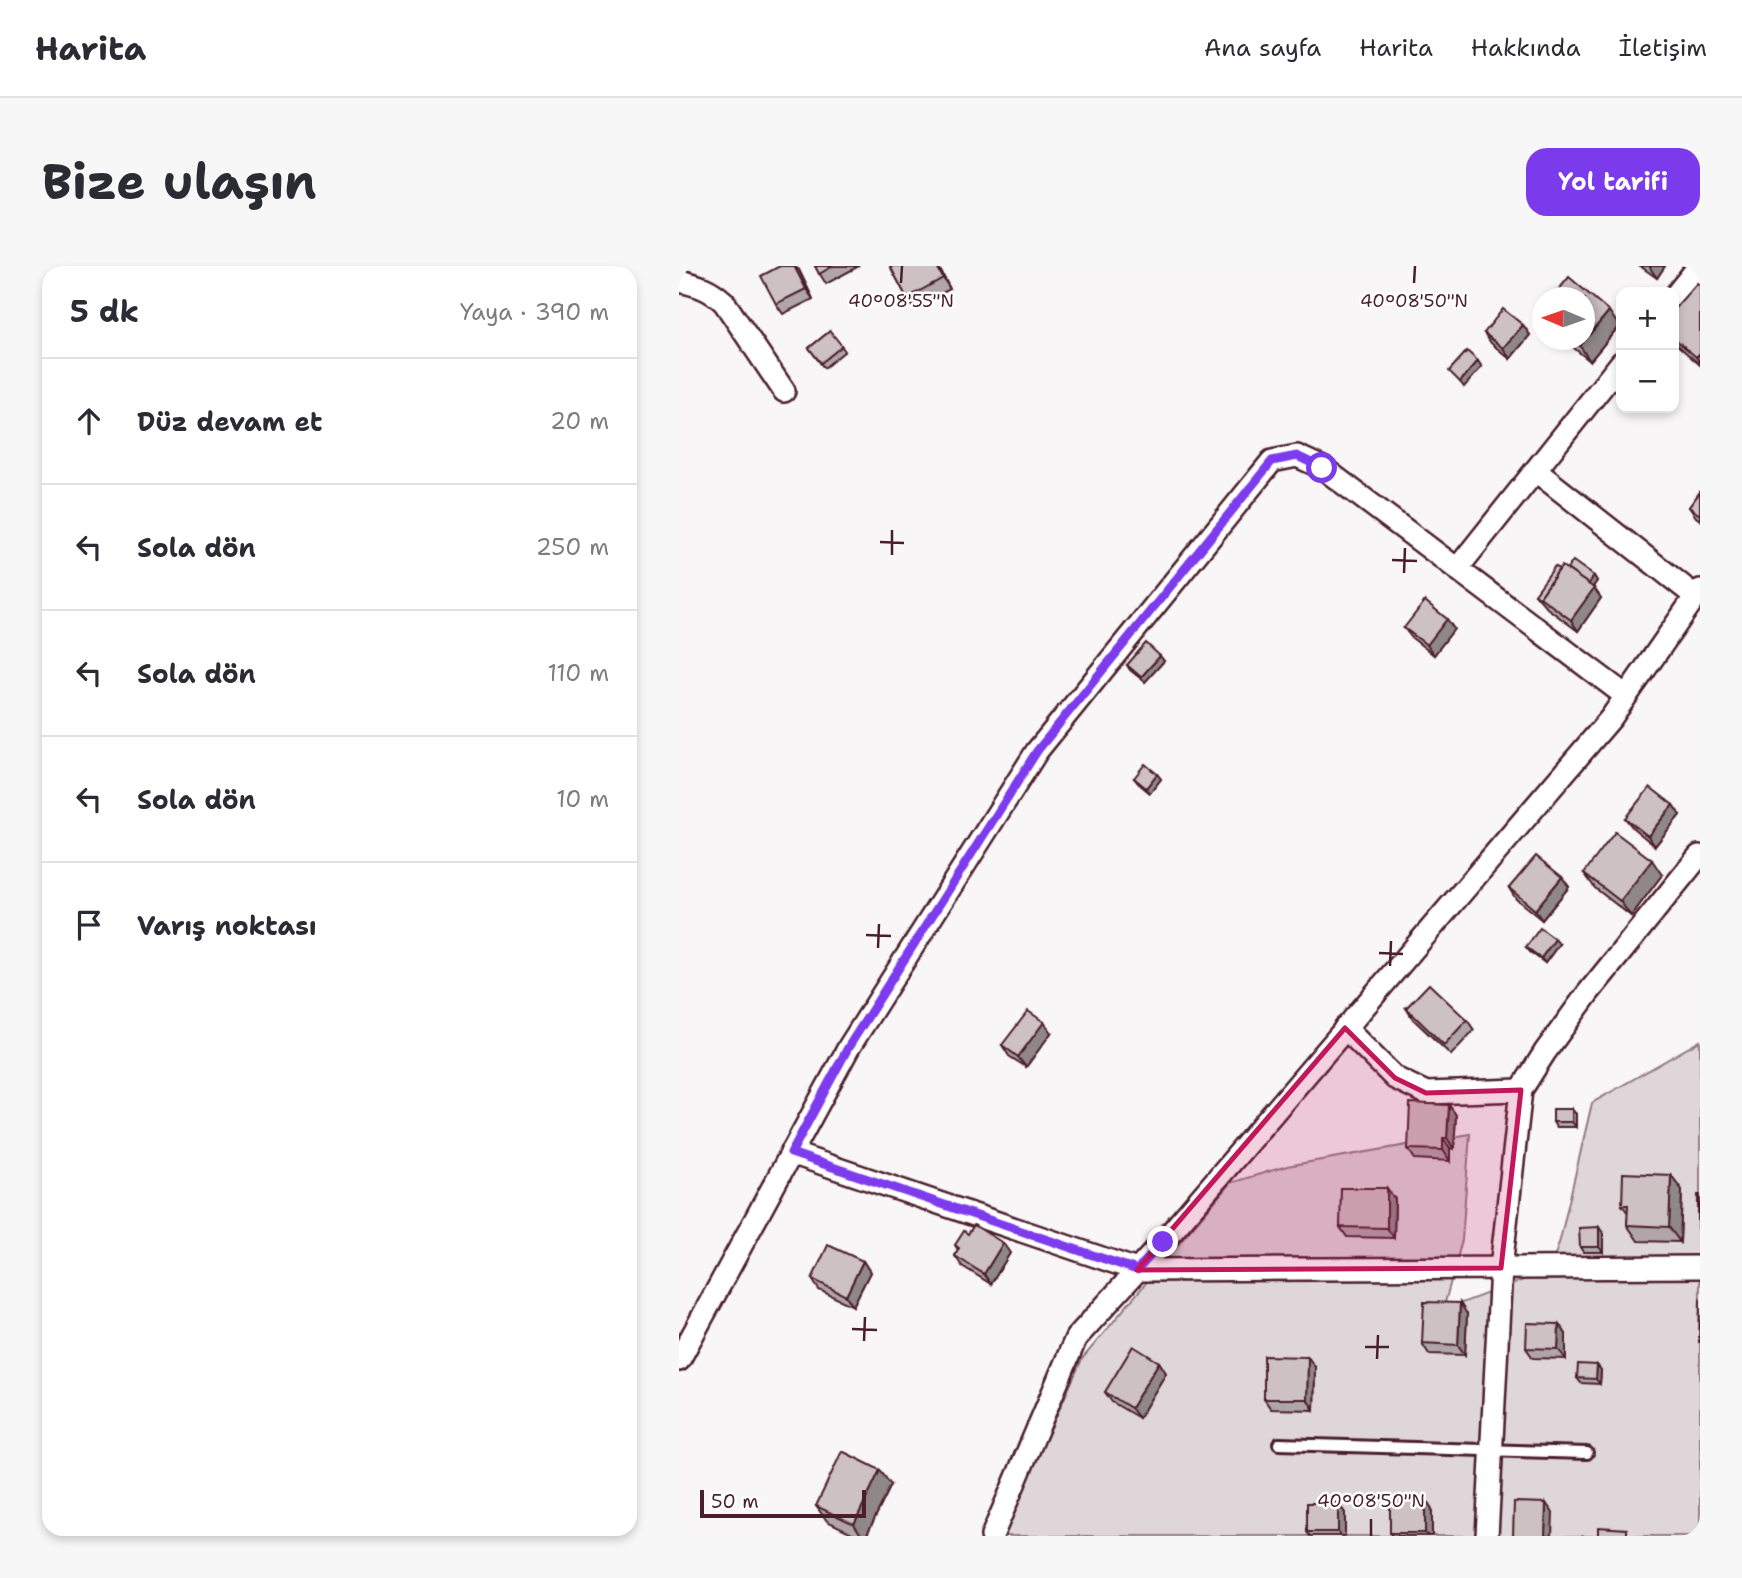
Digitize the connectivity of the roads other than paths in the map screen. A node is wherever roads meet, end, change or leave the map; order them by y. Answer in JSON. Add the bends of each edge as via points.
{"nodes":[{"id":1,"x":1699,"y":266,"type":"edge"},
{"id":2,"x":679,"y":281,"type":"edge"},
{"id":3,"x":1679,"y":291,"type":"edge"},
{"id":4,"x":1616,"y":369,"type":"edge"},
{"id":5,"x":784,"y":391,"type":"dead end"},
{"id":6,"x":1536,"y":471,"type":"junction"},
{"id":7,"x":1457,"y":569,"type":"junction"},
{"id":8,"x":1697,"y":593,"type":"edge"},
{"id":9,"x":1626,"y":696,"type":"junction"},
{"id":10,"x":1699,"y":856,"type":"edge"},
{"id":11,"x":1345,"y":1028,"type":"junction"},
{"id":12,"x":1521,"y":1090,"type":"junction"},
{"id":13,"x":791,"y":1153,"type":"junction"},
{"id":14,"x":1501,"y":1268,"type":"junction"},
{"id":15,"x":1700,"y":1268,"type":"edge"},
{"id":16,"x":1137,"y":1270,"type":"junction"},
{"id":17,"x":679,"y":1360,"type":"edge"},
{"id":18,"x":1279,"y":1444,"type":"dead end"},
{"id":19,"x":1491,"y":1450,"type":"junction"},
{"id":20,"x":1587,"y":1452,"type":"dead end"},
{"id":21,"x":992,"y":1536,"type":"edge"},
{"id":22,"x":1487,"y":1536,"type":"edge"}],
"edges":[{"from":1,"to":3,"type":"street"},
{"from":2,"to":5,"type":"street","via":[[700,285],[724,302]]},
{"from":4,"to":6,"type":"street"},
{"from":6,"to":7,"type":"street"},
{"from":6,"to":8,"type":"street"},
{"from":7,"to":9,"type":"street"},
{"from":7,"to":13,"type":"street","via":[[1322,468],[1297,456],[1272,461],[1037,751],[849,1046]]},
{"from":8,"to":9,"type":"street"},
{"from":9,"to":11,"type":"street"},
{"from":10,"to":12,"type":"street","via":[[1588,993]]},
{"from":11,"to":12,"type":"street","via":[[1395,1078],[1426,1093]]},
{"from":11,"to":16,"type":"street"},
{"from":12,"to":14,"type":"street"},
{"from":13,"to":16,"type":"street"},
{"from":13,"to":17,"type":"street"},
{"from":14,"to":15,"type":"street"},
{"from":14,"to":16,"type":"street"},
{"from":14,"to":19,"type":"street"},
{"from":16,"to":21,"type":"street","via":[[1076,1338]]},
{"from":18,"to":19,"type":"lane"},
{"from":19,"to":20,"type":"lane"},
{"from":19,"to":22,"type":"street"}]}
